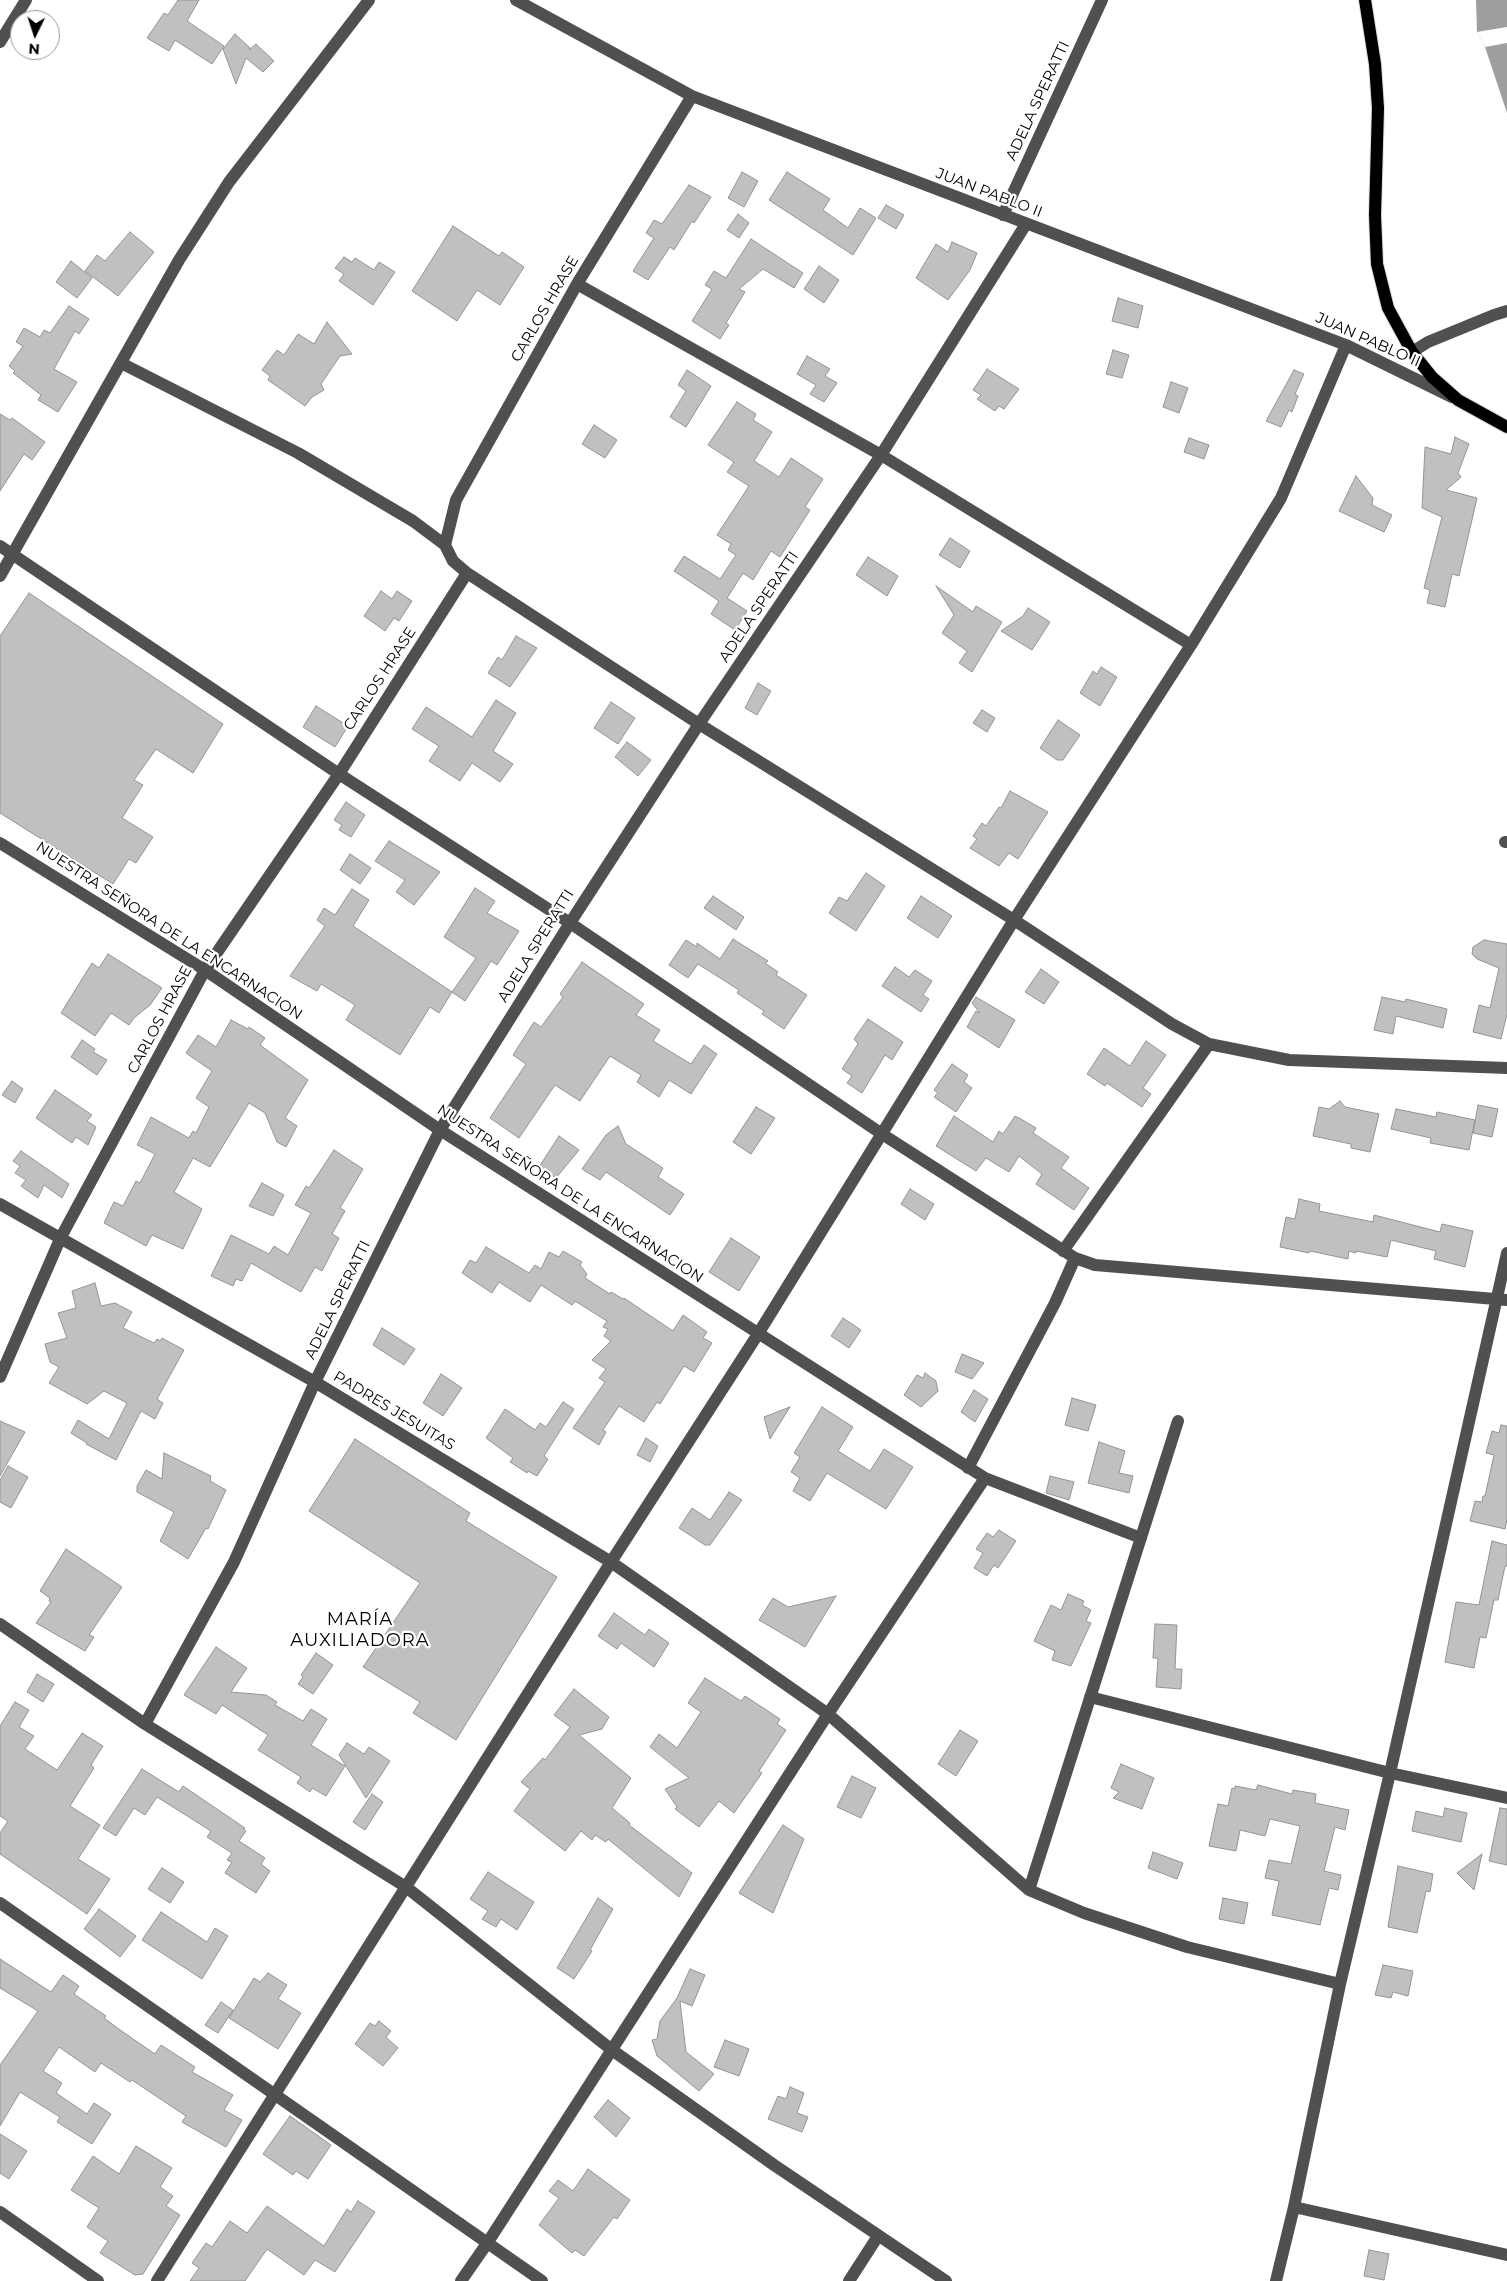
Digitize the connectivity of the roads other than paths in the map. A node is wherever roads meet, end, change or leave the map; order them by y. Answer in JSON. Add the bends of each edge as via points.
{"nodes":[{"id":1,"x":26,"y":0,"type":"edge"},
{"id":2,"x":368,"y":0,"type":"edge"},
{"id":3,"x":516,"y":0,"type":"edge"},
{"id":4,"x":1102,"y":0,"type":"edge"},
{"id":5,"x":1365,"y":0,"type":"edge"},
{"id":6,"x":0,"y":42,"type":"edge"},
{"id":7,"x":692,"y":96,"type":"junction"},
{"id":8,"x":1003,"y":215,"type":"junction"},
{"id":9,"x":1026,"y":224,"type":"junction"},
{"id":10,"x":577,"y":284,"type":"junction"},
{"id":11,"x":1507,"y":311,"type":"edge"},
{"id":12,"x":1346,"y":345,"type":"junction"},
{"id":13,"x":1412,"y":352,"type":"junction"},
{"id":14,"x":122,"y":363,"type":"junction"},
{"id":15,"x":1458,"y":400,"type":"junction"},
{"id":16,"x":1507,"y":427,"type":"edge"},
{"id":17,"x":881,"y":455,"type":"junction"},
{"id":18,"x":445,"y":545,"type":"junction"},
{"id":19,"x":0,"y":546,"type":"edge"},
{"id":20,"x":12,"y":554,"type":"junction"},
{"id":21,"x":467,"y":573,"type":"junction"},
{"id":22,"x":0,"y":576,"type":"edge"},
{"id":23,"x":1191,"y":645,"type":"junction"},
{"id":24,"x":699,"y":724,"type":"junction"},
{"id":25,"x":339,"y":774,"type":"junction"},
{"id":26,"x":0,"y":842,"type":"edge"},
{"id":27,"x":1014,"y":920,"type":"junction"},
{"id":28,"x":570,"y":923,"type":"junction"},
{"id":29,"x":205,"y":970,"type":"junction"},
{"id":30,"x":1210,"y":1044,"type":"junction"},
{"id":31,"x":1507,"y":1068,"type":"edge"},
{"id":32,"x":440,"y":1130,"type":"junction"},
{"id":33,"x":882,"y":1134,"type":"junction"},
{"id":34,"x":0,"y":1204,"type":"edge"},
{"id":35,"x":62,"y":1237,"type":"junction"},
{"id":36,"x":1063,"y":1250,"type":"junction"},
{"id":37,"x":1507,"y":1254,"type":"edge"},
{"id":38,"x":1075,"y":1258,"type":"junction"},
{"id":39,"x":1502,"y":1299,"type":"edge"},
{"id":40,"x":758,"y":1334,"type":"junction"},
{"id":41,"x":0,"y":1377,"type":"edge"},
{"id":42,"x":315,"y":1382,"type":"junction"},
{"id":43,"x":1178,"y":1421,"type":"dead end"},
{"id":44,"x":968,"y":1468,"type":"junction"},
{"id":45,"x":985,"y":1478,"type":"junction"},
{"id":46,"x":1141,"y":1538,"type":"junction"},
{"id":47,"x":611,"y":1562,"type":"junction"},
{"id":48,"x":0,"y":1624,"type":"edge"},
{"id":49,"x":1090,"y":1697,"type":"junction"},
{"id":50,"x":828,"y":1714,"type":"junction"},
{"id":51,"x":145,"y":1724,"type":"junction"},
{"id":52,"x":1390,"y":1773,"type":"junction"},
{"id":53,"x":1507,"y":1798,"type":"edge"},
{"id":54,"x":406,"y":1887,"type":"junction"},
{"id":55,"x":1029,"y":1890,"type":"junction"},
{"id":56,"x":0,"y":1904,"type":"edge"},
{"id":57,"x":1340,"y":1984,"type":"junction"},
{"id":58,"x":612,"y":2050,"type":"junction"},
{"id":59,"x":276,"y":2094,"type":"junction"},
{"id":60,"x":1294,"y":2207,"type":"junction"},
{"id":61,"x":0,"y":2212,"type":"edge"},
{"id":62,"x":878,"y":2236,"type":"junction"},
{"id":63,"x":488,"y":2242,"type":"junction"},
{"id":64,"x":1507,"y":2255,"type":"edge"},
{"id":65,"x":98,"y":2281,"type":"edge"},
{"id":66,"x":157,"y":2281,"type":"edge"},
{"id":67,"x":461,"y":2281,"type":"edge"},
{"id":68,"x":542,"y":2281,"type":"edge"},
{"id":69,"x":848,"y":2281,"type":"edge"},
{"id":70,"x":946,"y":2281,"type":"edge"},
{"id":71,"x":1276,"y":2281,"type":"edge"}],
"edges":[{"from":1,"to":6,"type":"street"},
{"from":2,"to":14,"type":"street","via":[[229,182],[179,260]]},
{"from":3,"to":7,"type":"street","name":"JUAN PABLO II"},
{"from":4,"to":8,"type":"street","name":"ADELA SPERATTI"},
{"from":5,"to":13,"type":"main road","via":[[1378,108],[1377,264],[1388,308]]},
{"from":7,"to":8,"type":"street","name":"JUAN PABLO II"},
{"from":7,"to":10,"type":"street","name":"CARLOS HRASE"},
{"from":8,"to":9,"type":"street","name":"JUAN PABLO II"},
{"from":9,"to":12,"type":"street","name":"JUAN PABLO II"},
{"from":9,"to":17,"type":"street","name":"ADELA SPERATTI"},
{"from":10,"to":17,"type":"street"},
{"from":10,"to":18,"type":"street","name":"CARLOS HRASE","via":[[456,500]]},
{"from":11,"to":13,"type":"street","via":[[1428,342]]},
{"from":12,"to":15,"type":"street","name":"JUAN PABLO II"},
{"from":12,"to":23,"type":"street","via":[[1282,498]]},
{"from":13,"to":15,"type":"main road","via":[[1432,377]]},
{"from":14,"to":18,"type":"street","via":[[298,453],[413,521]]},
{"from":14,"to":20,"type":"street"},
{"from":15,"to":16,"type":"main road"},
{"from":17,"to":23,"type":"street"},
{"from":17,"to":24,"type":"street","name":"ADELA SPERATTI"},
{"from":18,"to":21,"type":"street","via":[[453,561]]},
{"from":19,"to":20,"type":"street"},
{"from":20,"to":22,"type":"street"},
{"from":20,"to":25,"type":"street"},
{"from":21,"to":24,"type":"street"},
{"from":21,"to":25,"type":"street","name":"CARLOS HRASE"},
{"from":23,"to":27,"type":"street"},
{"from":24,"to":27,"type":"street"},
{"from":24,"to":28,"type":"street","name":"ADELA SPERATTI"},
{"from":25,"to":28,"type":"street"},
{"from":25,"to":29,"type":"street","name":"CARLOS HRASE"},
{"from":26,"to":29,"type":"street","name":"NUESTRA SEÑORA DE LA ENCARNACION"},
{"from":27,"to":30,"type":"street","via":[[1172,1024]]},
{"from":27,"to":33,"type":"street"},
{"from":28,"to":32,"type":"street","name":"ADELA SPERATTI"},
{"from":28,"to":33,"type":"street"},
{"from":29,"to":32,"type":"street","name":"NUESTRA SEÑORA DE LA ENCARNACION"},
{"from":29,"to":35,"type":"street","name":"CARLOS HRASE"},
{"from":30,"to":31,"type":"street","via":[[1289,1060]]},
{"from":30,"to":36,"type":"street"},
{"from":32,"to":40,"type":"street","name":"NUESTRA SEÑORA DE LA ENCARNACION"},
{"from":32,"to":42,"type":"street","name":"ADELA SPERATTI"},
{"from":33,"to":36,"type":"street"},
{"from":33,"to":40,"type":"street"},
{"from":34,"to":35,"type":"street","name":"PADRES JESUITAS"},
{"from":35,"to":41,"type":"street","name":"CARLOS HRASE"},
{"from":35,"to":42,"type":"street","name":"PADRES JESUITAS"},
{"from":36,"to":38,"type":"street"},
{"from":37,"to":39,"type":"street"},
{"from":38,"to":39,"type":"street","via":[[1095,1265]]},
{"from":38,"to":44,"type":"street","via":[[1055,1303]]},
{"from":39,"to":52,"type":"street"},
{"from":40,"to":44,"type":"street","name":"NUESTRA SEÑORA DE LA ENCARNACION"},
{"from":40,"to":47,"type":"street"},
{"from":42,"to":47,"type":"street","name":"PADRES JESUITAS"},
{"from":42,"to":51,"type":"street","name":"ADELA SPERATTI","via":[[234,1562]]},
{"from":43,"to":46,"type":"street"},
{"from":44,"to":45,"type":"street","name":"NUESTRA SEÑORA DE LA ENCARNACION"},
{"from":45,"to":46,"type":"street","name":"NUESTRA SEÑORA DE LA ENCARNACION"},
{"from":45,"to":50,"type":"street"},
{"from":46,"to":49,"type":"street"},
{"from":47,"to":50,"type":"street","name":"PADRES JESUITAS"},
{"from":47,"to":54,"type":"street"},
{"from":48,"to":51,"type":"street"},
{"from":49,"to":52,"type":"street"},
{"from":49,"to":55,"type":"street"},
{"from":50,"to":55,"type":"street","name":"PADRES JESUITAS"},
{"from":50,"to":58,"type":"street"},
{"from":51,"to":54,"type":"street"},
{"from":52,"to":53,"type":"street"},
{"from":52,"to":57,"type":"street"},
{"from":54,"to":58,"type":"street"},
{"from":54,"to":59,"type":"street"},
{"from":55,"to":57,"type":"street","name":"PADRES JESUITAS","via":[[1084,1913],[1187,1947]]},
{"from":56,"to":59,"type":"street"},
{"from":57,"to":60,"type":"street"},
{"from":58,"to":62,"type":"street"},
{"from":58,"to":63,"type":"street"},
{"from":59,"to":63,"type":"street"},
{"from":59,"to":66,"type":"street"},
{"from":60,"to":64,"type":"street"},
{"from":60,"to":71,"type":"street"},
{"from":61,"to":65,"type":"street"},
{"from":62,"to":69,"type":"street"},
{"from":62,"to":70,"type":"street"},
{"from":63,"to":67,"type":"street"},
{"from":63,"to":68,"type":"street"}]}
